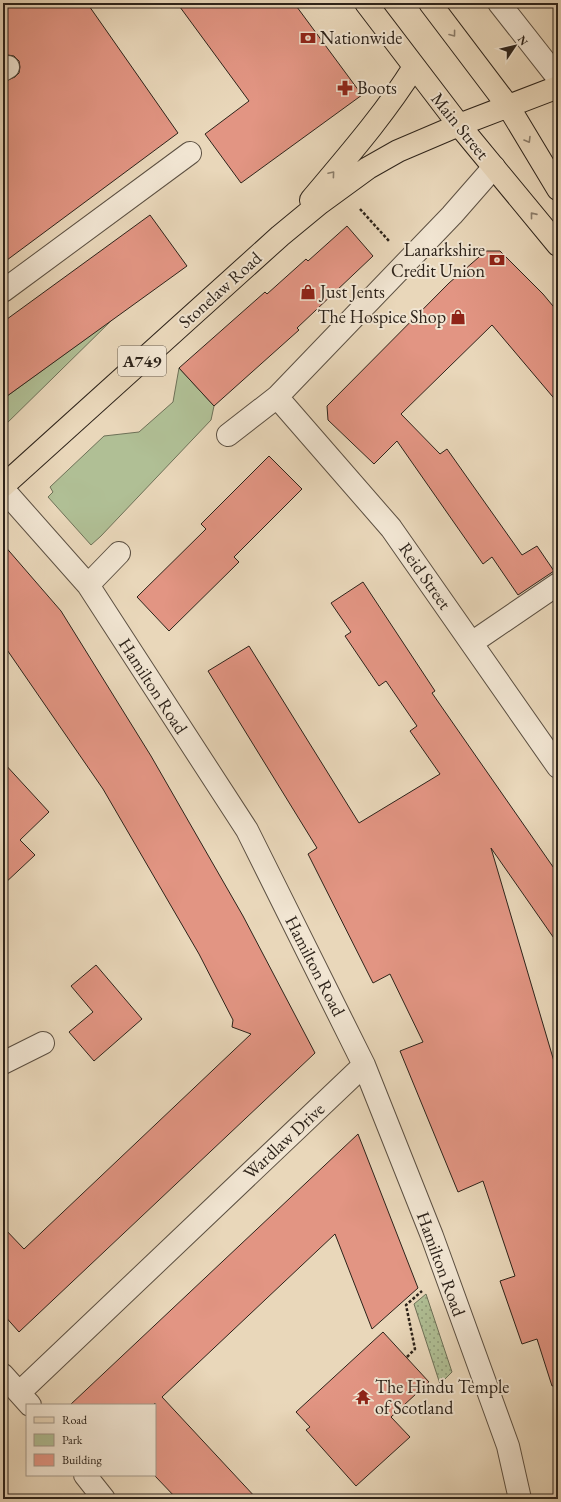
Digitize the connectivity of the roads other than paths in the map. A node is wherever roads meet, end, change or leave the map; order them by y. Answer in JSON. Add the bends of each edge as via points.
{"nodes":[{"id":1,"x":366,"y":3,"type":"edge"},
{"id":2,"x":430,"y":3,"type":"edge"},
{"id":3,"x":499,"y":3,"type":"edge"},
{"id":4,"x":414,"y":67,"type":"junction"},
{"id":5,"x":558,"y":78,"type":"edge"},
{"id":6,"x":558,"y":87,"type":"edge"},
{"id":7,"x":508,"y":106,"type":"junction"},
{"id":8,"x":459,"y":124,"type":"junction"},
{"id":9,"x":190,"y":153,"type":"dead end"},
{"id":10,"x":494,"y":167,"type":"junction"},
{"id":11,"x":558,"y":189,"type":"edge"},
{"id":12,"x":280,"y":236,"type":"junction"},
{"id":13,"x":558,"y":245,"type":"edge"},
{"id":14,"x":3,"y":291,"type":"edge"},
{"id":15,"x":276,"y":397,"type":"junction"},
{"id":16,"x":228,"y":435,"type":"dead end"},
{"id":17,"x":3,"y":487,"type":"edge"},
{"id":18,"x":119,"y":553,"type":"dead end"},
{"id":19,"x":558,"y":584,"type":"edge"},
{"id":20,"x":88,"y":585,"type":"junction"},
{"id":21,"x":473,"y":642,"type":"junction"},
{"id":22,"x":558,"y":767,"type":"edge"},
{"id":23,"x":43,"y":1043,"type":"dead end"},
{"id":24,"x":3,"y":1063,"type":"edge"},
{"id":25,"x":364,"y":1065,"type":"junction"},
{"id":26,"x":3,"y":1375,"type":"edge"},
{"id":27,"x":25,"y":1398,"type":"edge"},
{"id":28,"x":86,"y":1476,"type":"edge"},
{"id":29,"x":104,"y":1499,"type":"edge"},
{"id":30,"x":520,"y":1499,"type":"edge"}],
"edges":[{"from":1,"to":4,"type":"main road","name":"Main Street"},
{"from":2,"to":7,"type":"main road","one_way":true},
{"from":3,"to":5,"type":"street"},
{"from":4,"to":8,"type":"main road","name":"Main Street"},
{"from":12,"to":4,"type":"main road","number":"A749","one_way":true,"via":[[374,124]]},
{"from":6,"to":7,"type":"main road","number":"A749"},
{"from":7,"to":8,"type":"main road","number":"A749"},
{"from":7,"to":11,"type":"main road","one_way":true},
{"from":8,"to":10,"type":"main road","name":"Main Street"},
{"from":8,"to":12,"type":"main road","name":"Stonelaw Road","number":"A749","via":[[398,151],[368,168]]},
{"from":9,"to":14,"type":"street"},
{"from":13,"to":10,"type":"main road","name":"Main Street","one_way":true},
{"from":10,"to":15,"type":"street","via":[[408,262]]},
{"from":12,"to":17,"type":"main road","name":"Stonelaw Road","number":"A749"},
{"from":15,"to":16,"type":"street"},
{"from":15,"to":21,"type":"street","name":"Reid Street","via":[[391,528]]},
{"from":17,"to":20,"type":"street","name":"Hamilton Road"},
{"from":18,"to":20,"type":"street"},
{"from":19,"to":21,"type":"street"},
{"from":20,"to":25,"type":"street","name":"Hamilton Road","via":[[247,830]]},
{"from":21,"to":22,"type":"street","name":"Reid Street"},
{"from":23,"to":24,"type":"street"},
{"from":25,"to":27,"type":"street","name":"Wardlaw Drive","via":[[204,1216]]},
{"from":25,"to":30,"type":"street","name":"Hamilton Road","via":[[445,1272],[508,1446]]},
{"from":26,"to":27,"type":"street"},
{"from":28,"to":29,"type":"street"}]}
